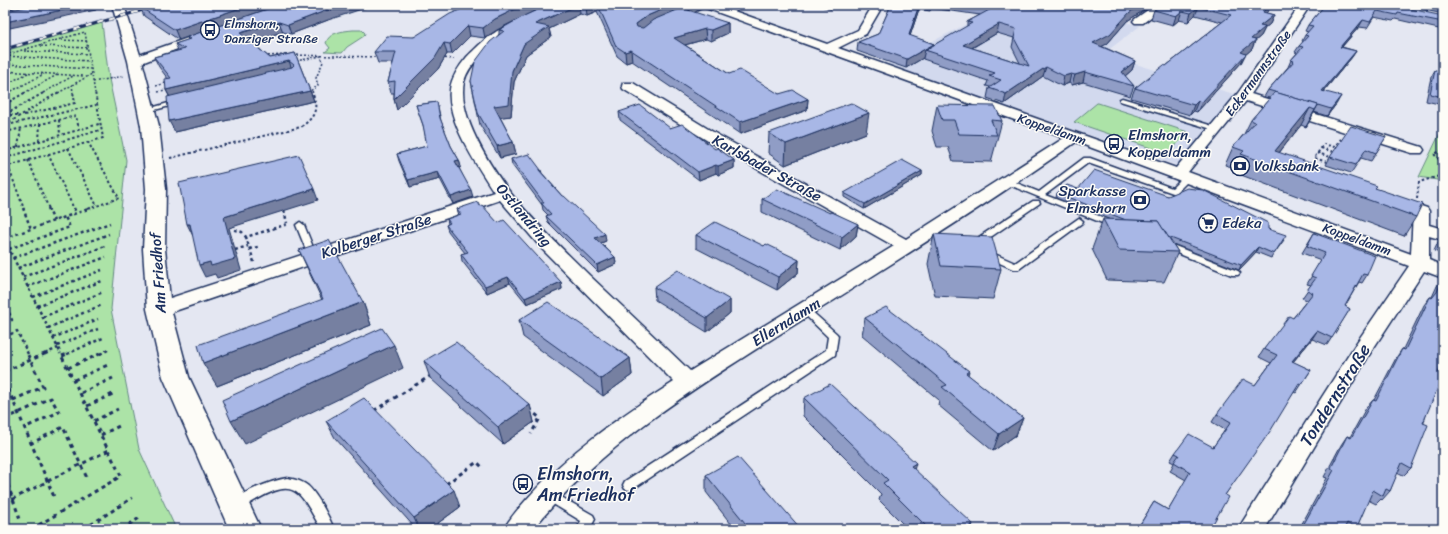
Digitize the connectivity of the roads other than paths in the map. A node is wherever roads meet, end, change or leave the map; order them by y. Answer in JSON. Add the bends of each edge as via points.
{"nodes":[{"id":1,"x":118,"y":5,"type":"edge"},
{"id":2,"x":707,"y":5,"type":"edge"},
{"id":3,"x":863,"y":5,"type":"edge"},
{"id":4,"x":1162,"y":5,"type":"edge"},
{"id":5,"x":1302,"y":6,"type":"edge"},
{"id":6,"x":877,"y":7,"type":"edge"},
{"id":7,"x":679,"y":16,"type":"edge"},
{"id":8,"x":523,"y":21,"type":"edge"},
{"id":9,"x":1139,"y":21,"type":"dead end"},
{"id":10,"x":207,"y":34,"type":"edge"},
{"id":11,"x":826,"y":49,"type":"junction"},
{"id":12,"x":141,"y":85,"type":"junction"},
{"id":13,"x":628,"y":86,"type":"dead end"},
{"id":14,"x":1243,"y":96,"type":"junction"},
{"id":15,"x":1122,"y":100,"type":"dead end"},
{"id":16,"x":186,"y":101,"type":"edge"},
{"id":17,"x":1216,"y":129,"type":"junction"},
{"id":18,"x":1074,"y":136,"type":"junction"},
{"id":19,"x":1417,"y":150,"type":"dead end"},
{"id":20,"x":1183,"y":176,"type":"junction"},
{"id":21,"x":1006,"y":182,"type":"junction"},
{"id":22,"x":503,"y":194,"type":"junction"},
{"id":23,"x":1038,"y":199,"type":"junction"},
{"id":24,"x":1079,"y":221,"type":"dead end"},
{"id":25,"x":300,"y":225,"type":"road end"},
{"id":26,"x":1120,"y":227,"type":"edge"},
{"id":27,"x":1443,"y":236,"type":"edge"},
{"id":28,"x":1156,"y":241,"type":"edge"},
{"id":29,"x":907,"y":246,"type":"junction"},
{"id":30,"x":313,"y":257,"type":"junction"},
{"id":31,"x":1420,"y":263,"type":"junction"},
{"id":32,"x":1443,"y":272,"type":"edge"},
{"id":33,"x":1235,"y":273,"type":"dead end"},
{"id":34,"x":159,"y":309,"type":"junction"},
{"id":35,"x":805,"y":310,"type":"junction"},
{"id":36,"x":689,"y":383,"type":"junction"},
{"id":37,"x":629,"y":485,"type":"dead end"},
{"id":38,"x":548,"y":494,"type":"junction"},
{"id":39,"x":234,"y":507,"type":"junction"},
{"id":40,"x":245,"y":529,"type":"edge"},
{"id":41,"x":328,"y":529,"type":"edge"},
{"id":42,"x":517,"y":529,"type":"edge"},
{"id":43,"x":583,"y":529,"type":"edge"},
{"id":44,"x":1251,"y":529,"type":"edge"}],
"edges":[{"from":1,"to":12,"type":"street","name":"Am Friedhof"},
{"from":2,"to":7,"type":"lane"},
{"from":2,"to":11,"type":"street","name":"Koppeldamm"},
{"from":3,"to":6,"type":"lane"},
{"from":4,"to":9,"type":"street"},
{"from":5,"to":14,"type":"street","name":"Eckermannstraße"},
{"from":6,"to":11,"type":"street","via":[[862,32]]},
{"from":8,"to":22,"type":"street","name":"Ostlandring","via":[[502,33],[471,59],[458,81],[456,103],[468,138]]},
{"from":10,"to":12,"type":"street"},
{"from":11,"to":18,"type":"street","name":"Koppeldamm"},
{"from":12,"to":16,"type":"lane"},
{"from":12,"to":34,"type":"street","name":"Am Friedhof","via":[[154,162],[154,249]]},
{"from":13,"to":29,"type":"street","name":"Karlsbader Straße","via":[[713,138]]},
{"from":14,"to":17,"type":"street","name":"Eckermannstraße"},
{"from":14,"to":19,"type":"street"},
{"from":15,"to":17,"type":"lane"},
{"from":17,"to":20,"type":"street","name":"Eckermannstraße"},
{"from":18,"to":20,"type":"street","name":"Koppeldamm"},
{"from":18,"to":21,"type":"street","name":"Ellerndamm"},
{"from":20,"to":23,"type":"lane","via":[[1173,191],[1086,160]]},
{"from":20,"to":31,"type":"street","name":"Koppeldamm"},
{"from":21,"to":23,"type":"lane"},
{"from":21,"to":29,"type":"street","name":"Ellerndamm","via":[[940,233]]},
{"from":22,"to":30,"type":"street","name":"Kolberger Straße"},
{"from":22,"to":36,"type":"street","name":"Ostlandring","via":[[548,245]]},
{"from":23,"to":24,"type":"lane","via":[[967,245],[1016,267]]},
{"from":23,"to":26,"type":"lane"},
{"from":25,"to":30,"type":"lane"},
{"from":27,"to":31,"type":"street","via":[[1421,220]]},
{"from":28,"to":33,"type":"lane"},
{"from":29,"to":35,"type":"street","name":"Ellerndamm"},
{"from":30,"to":34,"type":"street","name":"Kolberger Straße"},
{"from":31,"to":32,"type":"street","name":"Koppeldamm"},
{"from":31,"to":44,"type":"street","name":"Tondernstraße","via":[[1364,347]]},
{"from":34,"to":39,"type":"street","name":"Am Friedhof","via":[[176,377]]},
{"from":35,"to":36,"type":"street","name":"Ellerndamm"},
{"from":35,"to":37,"type":"lane","via":[[833,336],[831,352]]},
{"from":36,"to":38,"type":"street","name":"Ellerndamm","via":[[629,423],[572,469]]},
{"from":38,"to":42,"type":"street","name":"Ellerndamm"},
{"from":38,"to":43,"type":"lane","via":[[589,519]]},
{"from":39,"to":40,"type":"street","name":"Am Friedhof"},
{"from":39,"to":41,"type":"lane","via":[[269,488],[280,484],[294,485],[303,489]]}]}
